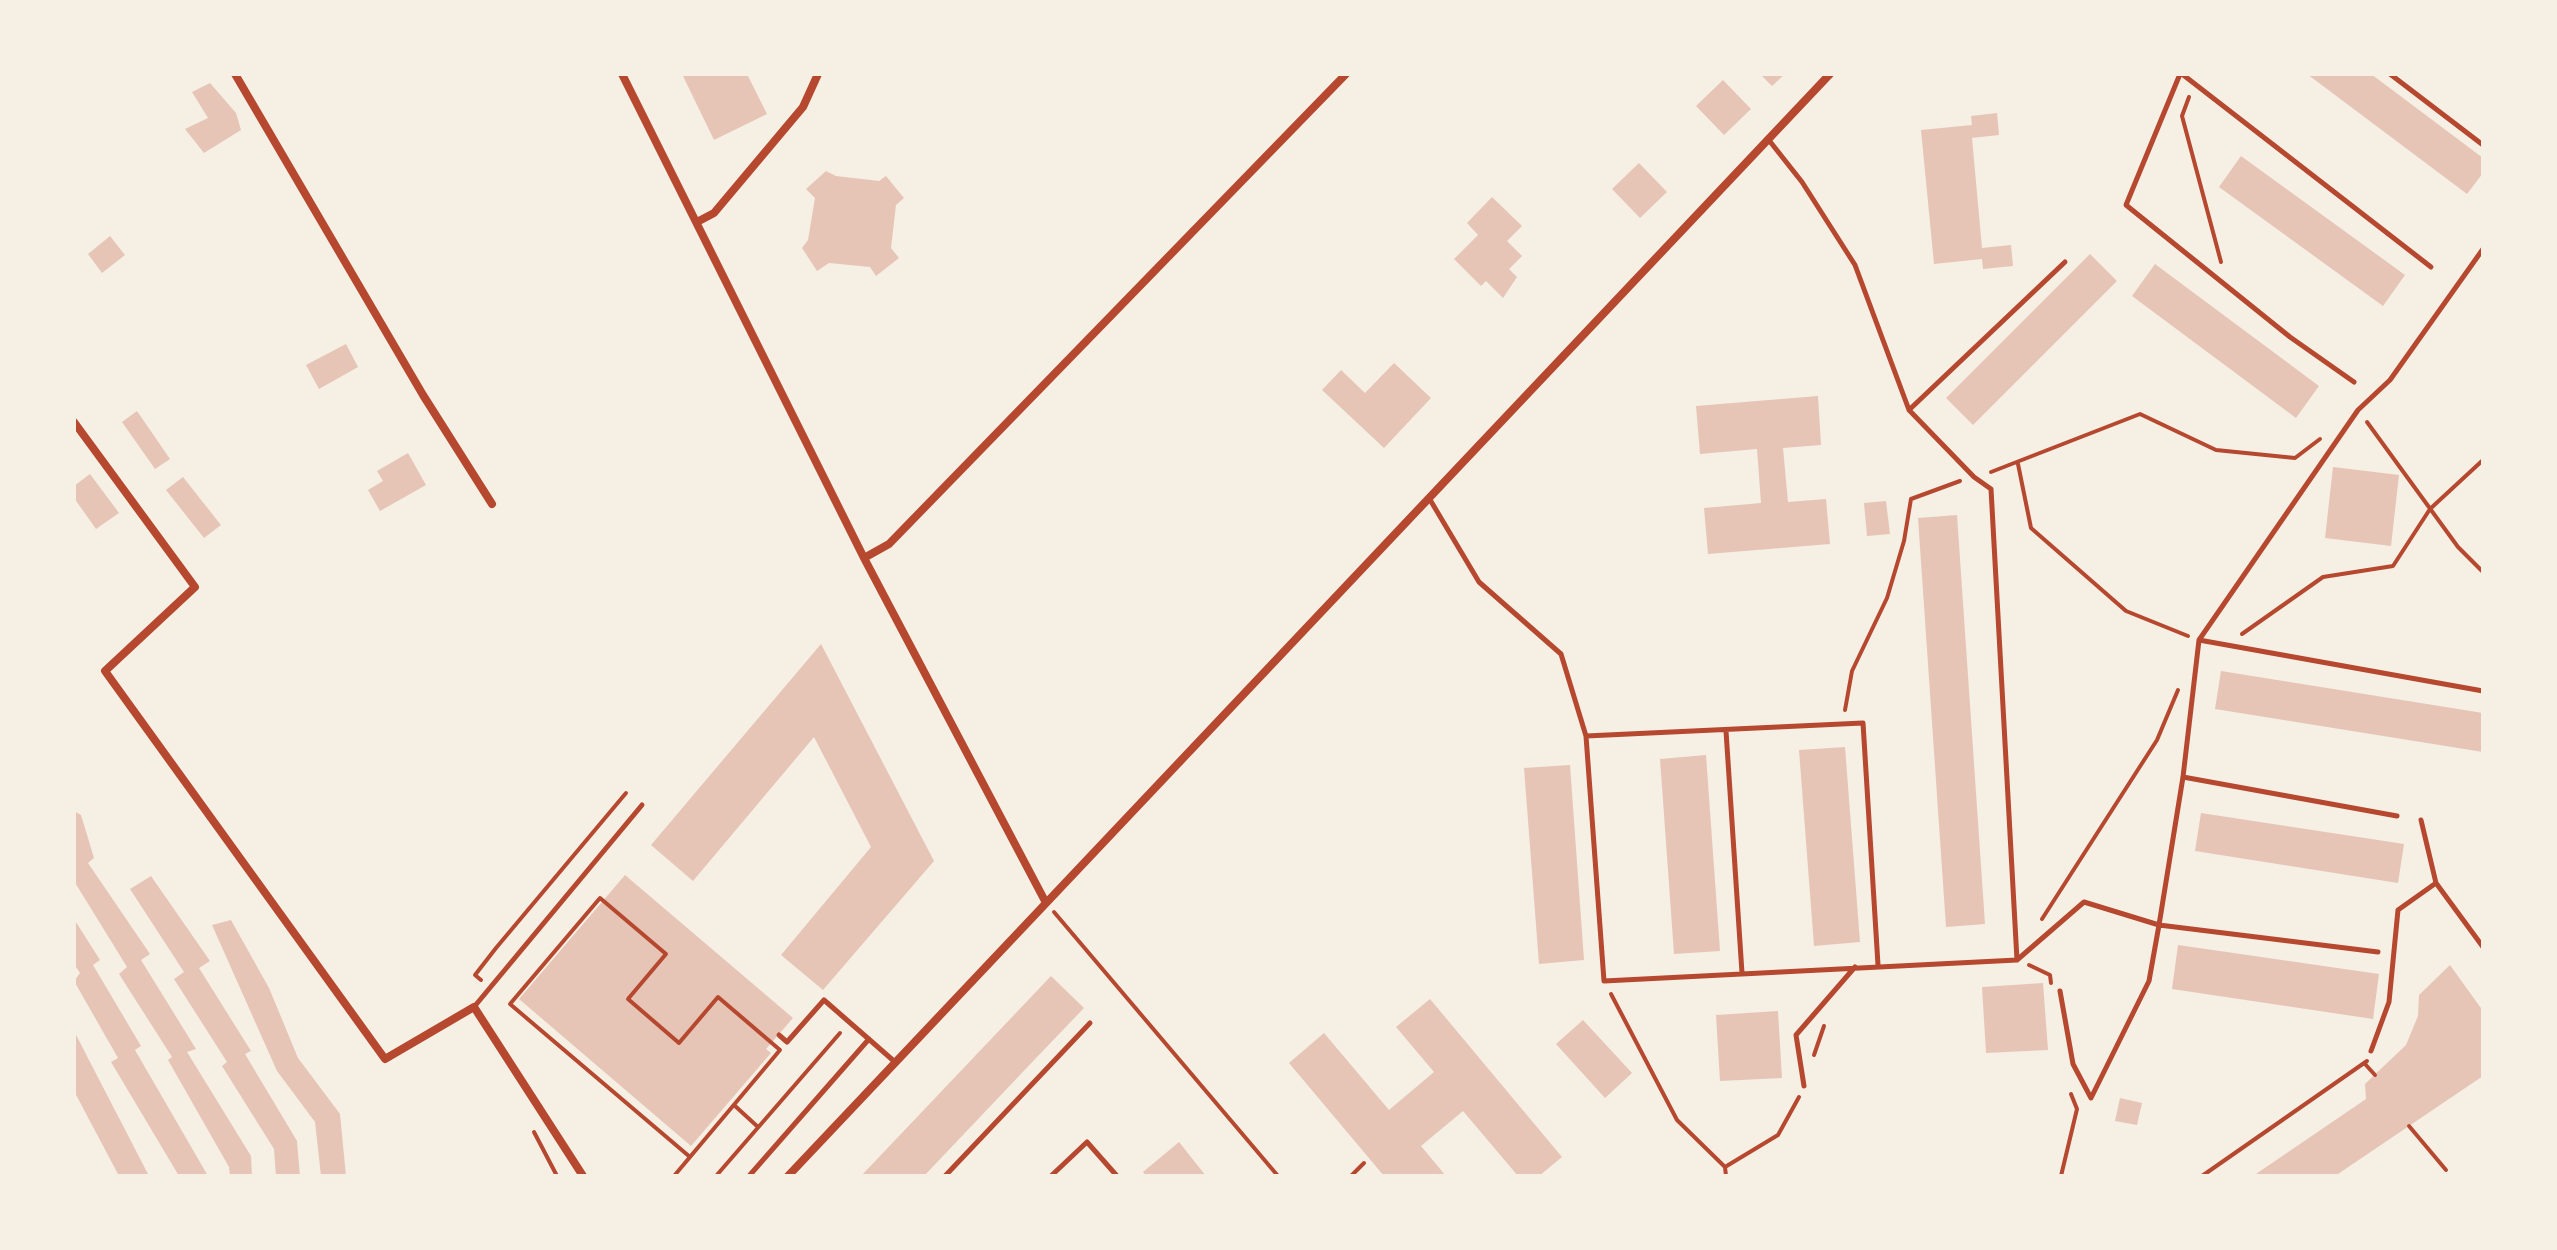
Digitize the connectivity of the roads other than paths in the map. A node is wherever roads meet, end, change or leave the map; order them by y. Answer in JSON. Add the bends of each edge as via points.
{"nodes":[{"id":1,"x":235,"y":74,"type":"edge"},
{"id":2,"x":622,"y":74,"type":"edge"},
{"id":3,"x":818,"y":74,"type":"edge"},
{"id":4,"x":1346,"y":74,"type":"edge"},
{"id":5,"x":1830,"y":74,"type":"edge"},
{"id":6,"x":2181,"y":74,"type":"edge"},
{"id":7,"x":2390,"y":74,"type":"edge"},
{"id":8,"x":1768,"y":139,"type":"junction"},
{"id":9,"x":2483,"y":145,"type":"edge"},
{"id":10,"x":697,"y":222,"type":"junction"},
{"id":11,"x":2483,"y":249,"type":"edge"},
{"id":12,"x":2065,"y":262,"type":"dead end"},
{"id":13,"x":2431,"y":267,"type":"dead end"},
{"id":14,"x":2354,"y":382,"type":"dead end"},
{"id":15,"x":1909,"y":410,"type":"junction"},
{"id":16,"x":74,"y":422,"type":"edge"},
{"id":17,"x":1428,"y":498,"type":"junction"},
{"id":18,"x":492,"y":504,"type":"dead end"},
{"id":19,"x":864,"y":558,"type":"junction"},
{"id":20,"x":2199,"y":640,"type":"junction"},
{"id":21,"x":2483,"y":691,"type":"edge"},
{"id":22,"x":1726,"y":731,"type":"junction"},
{"id":23,"x":1586,"y":736,"type":"junction"},
{"id":24,"x":2183,"y":777,"type":"junction"},
{"id":25,"x":642,"y":805,"type":"dead end"},
{"id":26,"x":2397,"y":816,"type":"dead end"},
{"id":27,"x":2421,"y":820,"type":"dead end"},
{"id":28,"x":2436,"y":883,"type":"junction"},
{"id":29,"x":1045,"y":901,"type":"junction"},
{"id":30,"x":2159,"y":925,"type":"junction"},
{"id":31,"x":2483,"y":947,"type":"edge"},
{"id":32,"x":2378,"y":952,"type":"dead end"},
{"id":33,"x":2017,"y":960,"type":"junction"},
{"id":34,"x":1878,"y":965,"type":"junction"},
{"id":35,"x":1856,"y":966,"type":"junction"},
{"id":36,"x":1742,"y":973,"type":"junction"},
{"id":37,"x":2060,"y":991,"type":"dead end"},
{"id":38,"x":474,"y":1007,"type":"junction"},
{"id":39,"x":1090,"y":1023,"type":"dead end"},
{"id":40,"x":779,"y":1035,"type":"dead end"},
{"id":41,"x":869,"y":1039,"type":"junction"},
{"id":42,"x":2371,"y":1051,"type":"road end"},
{"id":43,"x":895,"y":1063,"type":"junction"},
{"id":44,"x":1804,"y":1086,"type":"dead end"},
{"id":45,"x":583,"y":1176,"type":"edge"},
{"id":46,"x":749,"y":1176,"type":"edge"},
{"id":47,"x":788,"y":1176,"type":"edge"},
{"id":48,"x":945,"y":1176,"type":"edge"},
{"id":49,"x":1051,"y":1176,"type":"edge"},
{"id":50,"x":1117,"y":1176,"type":"edge"}],
"edges":[{"from":1,"to":18,"type":"street"},
{"from":2,"to":10,"type":"street"},
{"from":3,"to":10,"type":"street","via":[[803,107],[714,213]]},
{"from":4,"to":19,"type":"street","via":[[889,544]]},
{"from":5,"to":8,"type":"street"},
{"from":6,"to":13,"type":"lane"},
{"from":6,"to":14,"type":"lane","via":[[2126,205]]},
{"from":7,"to":9,"type":"lane"},
{"from":8,"to":15,"type":"lane","via":[[1855,265]]},
{"from":8,"to":17,"type":"street"},
{"from":10,"to":19,"type":"street"},
{"from":11,"to":20,"type":"lane","via":[[2390,380],[2358,410]]},
{"from":12,"to":15,"type":"lane"},
{"from":15,"to":33,"type":"lane","via":[[1991,489]]},
{"from":16,"to":38,"type":"street","via":[[195,587],[105,671],[385,1059]]},
{"from":17,"to":23,"type":"lane","via":[[1479,582],[1561,654]]},
{"from":17,"to":29,"type":"street"},
{"from":19,"to":29,"type":"street"},
{"from":20,"to":21,"type":"lane"},
{"from":20,"to":24,"type":"lane"},
{"from":22,"to":23,"type":"lane"},
{"from":22,"to":34,"type":"lane","via":[[1863,723]]},
{"from":22,"to":36,"type":"lane"},
{"from":23,"to":36,"type":"lane","via":[[1604,981]]},
{"from":24,"to":26,"type":"lane"},
{"from":24,"to":30,"type":"lane"},
{"from":25,"to":38,"type":"lane"},
{"from":27,"to":28,"type":"lane"},
{"from":28,"to":31,"type":"lane"},
{"from":28,"to":42,"type":"lane","via":[[2398,910],[2389,1002]]},
{"from":29,"to":43,"type":"street"},
{"from":30,"to":32,"type":"lane"},
{"from":30,"to":33,"type":"lane","via":[[2084,902]]},
{"from":30,"to":37,"type":"lane","via":[[2149,981],[2091,1098],[2073,1064]]},
{"from":33,"to":34,"type":"lane"},
{"from":34,"to":35,"type":"lane"},
{"from":35,"to":36,"type":"lane"},
{"from":35,"to":44,"type":"lane","via":[[1796,1035]]},
{"from":38,"to":45,"type":"street"},
{"from":39,"to":48,"type":"lane"},
{"from":40,"to":41,"type":"lane","via":[[787,1042],[824,1000]]},
{"from":41,"to":43,"type":"lane"},
{"from":41,"to":46,"type":"lane"},
{"from":43,"to":47,"type":"street"},
{"from":49,"to":50,"type":"lane","via":[[1087,1142]]}]}
